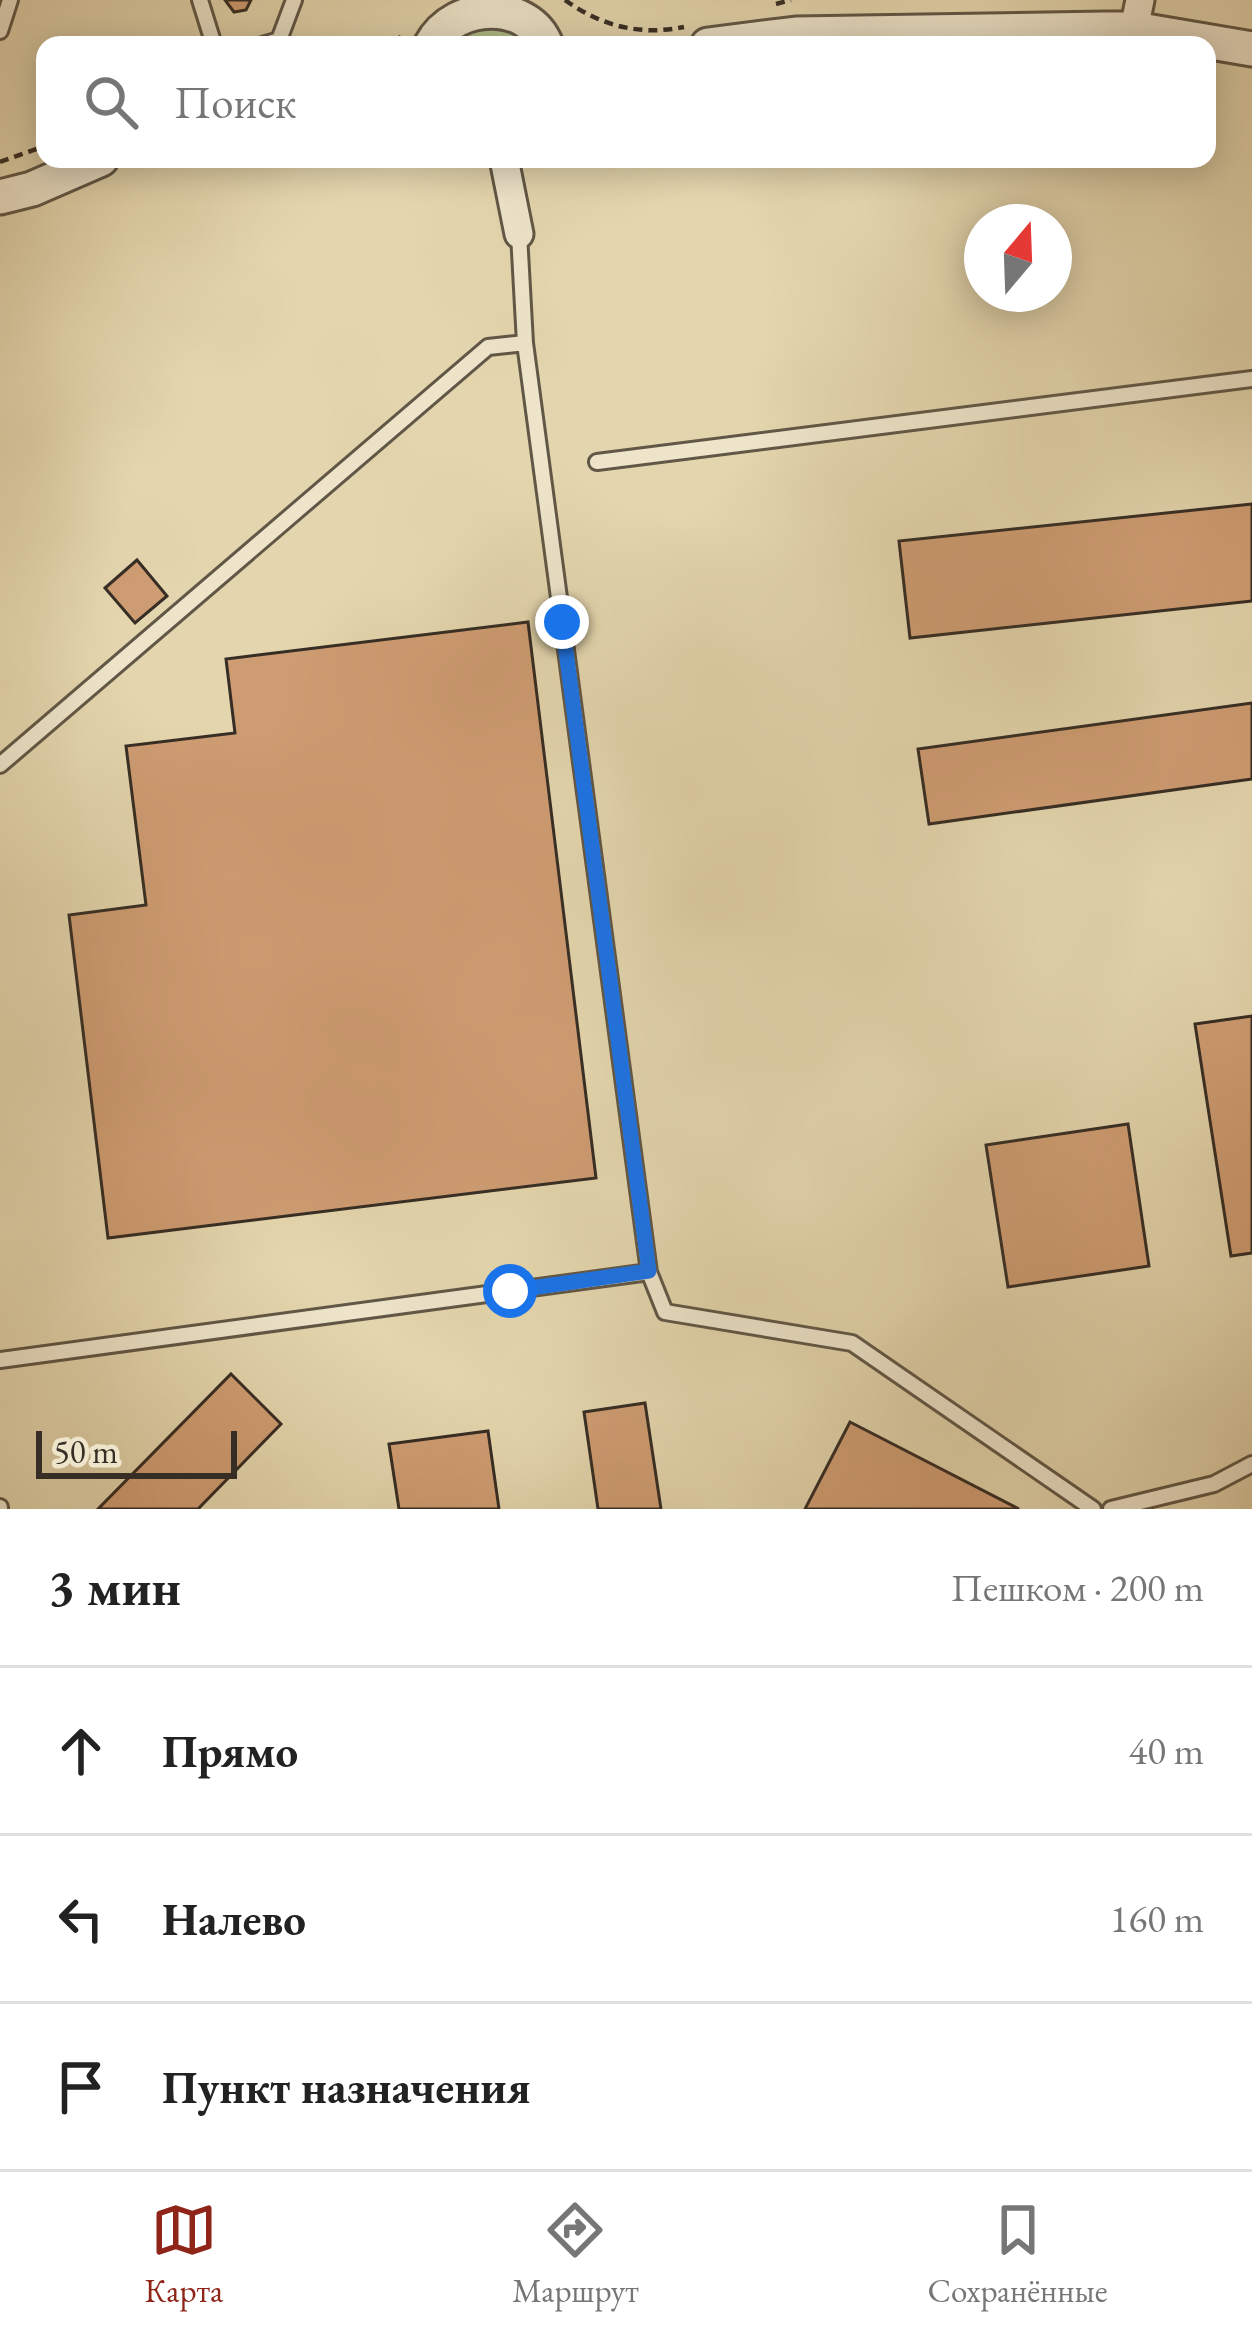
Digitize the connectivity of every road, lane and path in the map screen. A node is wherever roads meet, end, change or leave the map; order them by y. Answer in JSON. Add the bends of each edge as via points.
{"nodes":[{"id":1,"x":10,"y":0,"type":"edge"},
{"id":2,"x":200,"y":0,"type":"edge"},
{"id":3,"x":295,"y":0,"type":"edge"},
{"id":4,"x":565,"y":0,"type":"edge"},
{"id":5,"x":791,"y":0,"type":"edge"},
{"id":6,"x":488,"y":3,"type":"edge"},
{"id":7,"x":772,"y":5,"type":"dead end"},
{"id":8,"x":1137,"y":15,"type":"edge"},
{"id":9,"x":0,"y":31,"type":"edge"},
{"id":10,"x":701,"y":35,"type":"edge"},
{"id":11,"x":211,"y":36,"type":"edge"},
{"id":12,"x":281,"y":36,"type":"edge"},
{"id":13,"x":433,"y":36,"type":"edge"},
{"id":14,"x":543,"y":36,"type":"edge"},
{"id":15,"x":1208,"y":36,"type":"edge"},
{"id":16,"x":1216,"y":38,"type":"edge"},
{"id":17,"x":1252,"y":49,"type":"edge"},
{"id":18,"x":36,"y":149,"type":"edge"},
{"id":19,"x":0,"y":162,"type":"edge"},
{"id":20,"x":80,"y":168,"type":"edge"},
{"id":21,"x":506,"y":168,"type":"edge"},
{"id":22,"x":0,"y":197,"type":"edge"},
{"id":23,"x":520,"y":234,"type":"joint"},
{"id":24,"x":525,"y":344,"type":"junction"},
{"id":25,"x":1252,"y":379,"type":"edge"},
{"id":26,"x":597,"y":462,"type":"dead end"},
{"id":27,"x":0,"y":765,"type":"edge"},
{"id":28,"x":649,"y":1271,"type":"junction"},
{"id":29,"x":0,"y":1360,"type":"edge"},
{"id":30,"x":1252,"y":1464,"type":"edge"},
{"id":31,"x":1093,"y":1509,"type":"edge"},
{"id":32,"x":1111,"y":1509,"type":"edge"}],
"edges":[{"from":1,"to":9,"type":"lane"},
{"from":2,"to":11,"type":"lane"},
{"from":3,"to":12,"type":"lane"},
{"from":4,"to":10,"type":"path","via":[[614,25]]},
{"from":5,"to":7,"type":"path"},
{"from":6,"to":13,"type":"street","via":[[461,12]]},
{"from":6,"to":14,"type":"street","via":[[519,13]]},
{"from":8,"to":10,"type":"street"},
{"from":8,"to":15,"type":"street"},
{"from":16,"to":17,"type":"street"},
{"from":18,"to":19,"type":"path"},
{"from":20,"to":22,"type":"street"},
{"from":21,"to":23,"type":"street"},
{"from":23,"to":24,"type":"lane"},
{"from":24,"to":27,"type":"lane","via":[[488,347]]},
{"from":24,"to":28,"type":"lane"},
{"from":25,"to":26,"type":"lane"},
{"from":28,"to":29,"type":"lane"},
{"from":28,"to":31,"type":"lane","via":[[665,1312],[852,1343]]},
{"from":30,"to":32,"type":"lane","via":[[1214,1484]]}]}
